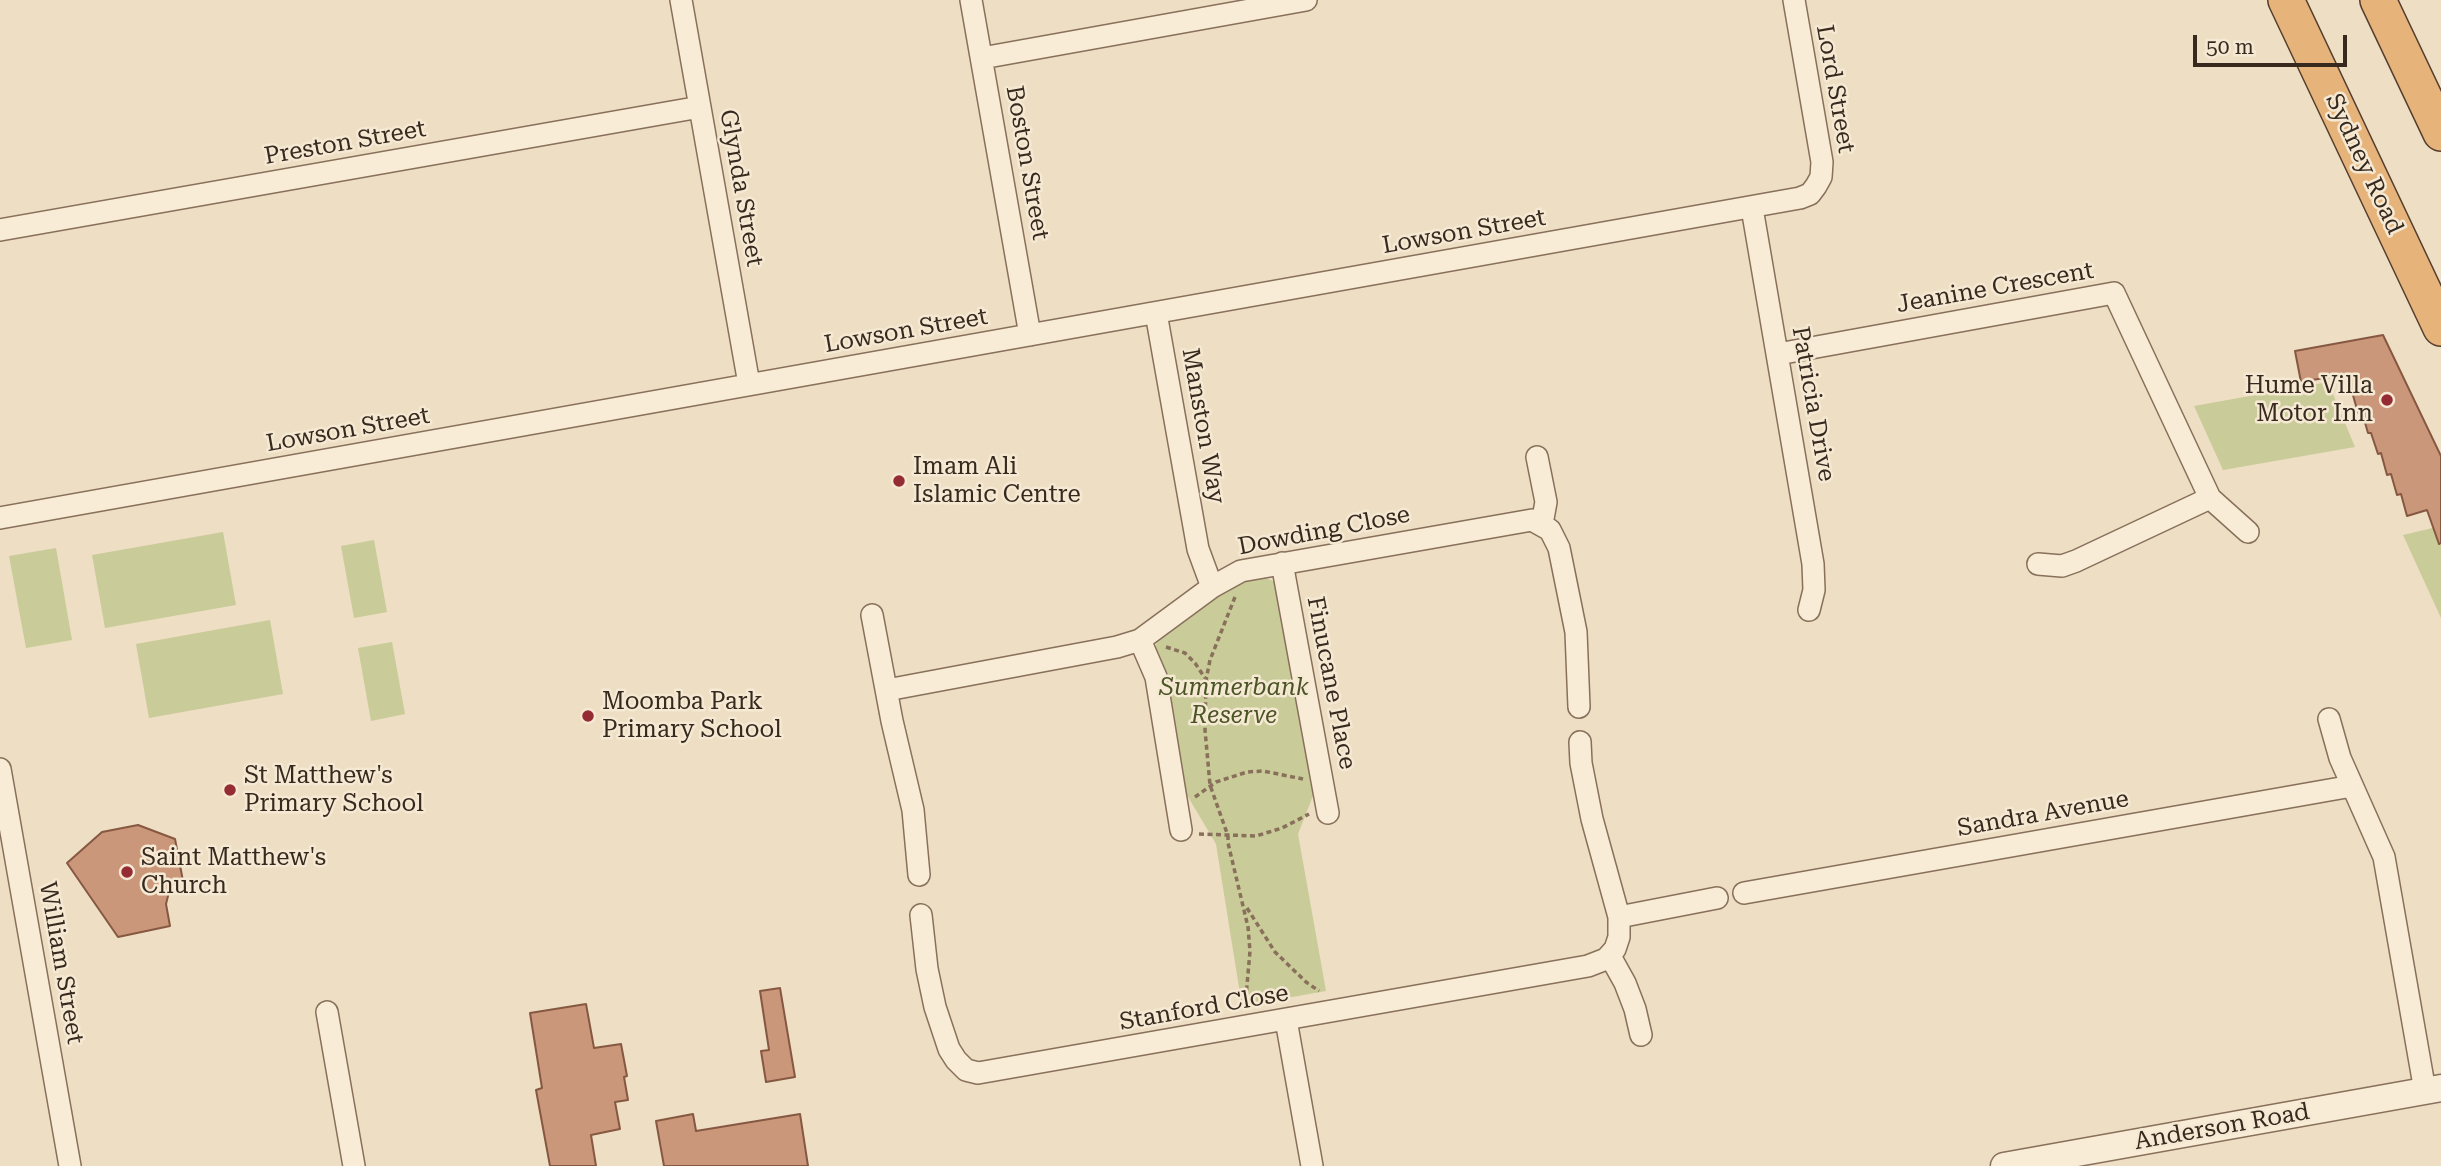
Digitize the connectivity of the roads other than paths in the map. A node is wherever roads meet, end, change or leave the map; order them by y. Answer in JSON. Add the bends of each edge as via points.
{"nodes":[{"id":1,"x":681,"y":0,"type":"edge"},
{"id":2,"x":971,"y":0,"type":"edge"},
{"id":3,"x":1306,"y":0,"type":"edge"},
{"id":4,"x":1794,"y":0,"type":"edge"},
{"id":5,"x":2286,"y":0,"type":"edge"},
{"id":6,"x":2378,"y":0,"type":"edge"},
{"id":7,"x":982,"y":58,"type":"junction"},
{"id":8,"x":700,"y":107,"type":"junction"},
{"id":9,"x":2441,"y":132,"type":"edge"},
{"id":10,"x":1816,"y":186,"type":"joint"},
{"id":11,"x":1752,"y":208,"type":"junction"},
{"id":12,"x":0,"y":230,"type":"edge"},
{"id":13,"x":1156,"y":313,"type":"junction"},
{"id":14,"x":2441,"y":328,"type":"edge"},
{"id":15,"x":1030,"y":335,"type":"junction"},
{"id":16,"x":1778,"y":354,"type":"junction"},
{"id":17,"x":749,"y":384,"type":"junction"},
{"id":18,"x":1537,"y":457,"type":"dead end"},
{"id":19,"x":2210,"y":498,"type":"junction"},
{"id":20,"x":0,"y":518,"type":"edge"},
{"id":21,"x":1542,"y":524,"type":"junction"},
{"id":22,"x":2248,"y":532,"type":"dead end"},
{"id":23,"x":1282,"y":563,"type":"junction"},
{"id":24,"x":2038,"y":564,"type":"dead end"},
{"id":25,"x":1212,"y":587,"type":"junction"},
{"id":26,"x":1810,"y":610,"type":"dead end"},
{"id":27,"x":872,"y":615,"type":"dead end"},
{"id":28,"x":1140,"y":640,"type":"junction"},
{"id":29,"x":887,"y":690,"type":"junction"},
{"id":30,"x":1579,"y":706,"type":"dead end"},
{"id":31,"x":2329,"y":719,"type":"dead end"},
{"id":32,"x":1580,"y":742,"type":"dead end"},
{"id":33,"x":0,"y":769,"type":"edge"},
{"id":34,"x":2352,"y":786,"type":"junction"},
{"id":35,"x":1328,"y":810,"type":"road end"},
{"id":36,"x":1181,"y":830,"type":"road end"},
{"id":37,"x":919,"y":875,"type":"dead end"},
{"id":38,"x":1744,"y":893,"type":"dead end"},
{"id":39,"x":1717,"y":898,"type":"dead end"},
{"id":40,"x":921,"y":915,"type":"dead end"},
{"id":41,"x":1619,"y":917,"type":"junction"},
{"id":42,"x":1610,"y":956,"type":"junction"},
{"id":43,"x":327,"y":1012,"type":"dead end"},
{"id":44,"x":1286,"y":1020,"type":"junction"},
{"id":45,"x":1641,"y":1035,"type":"dead end"},
{"id":46,"x":2433,"y":1089,"type":"edge"},
{"id":47,"x":70,"y":1166,"type":"edge"},
{"id":48,"x":354,"y":1166,"type":"edge"},
{"id":49,"x":1312,"y":1166,"type":"edge"},
{"id":50,"x":2004,"y":1166,"type":"edge"}],
"edges":[{"from":1,"to":8,"type":"street","name":"Glynda Street"},
{"from":2,"to":7,"type":"street","name":"Boston Street"},
{"from":3,"to":7,"type":"street"},
{"from":4,"to":10,"type":"street","name":"Lord Street","via":[[1822,162]]},
{"from":5,"to":14,"type":"highway","name":"Sydney Road"},
{"from":6,"to":9,"type":"highway"},
{"from":7,"to":15,"type":"street","name":"Boston Street"},
{"from":8,"to":12,"type":"street","name":"Preston Street"},
{"from":8,"to":17,"type":"street","name":"Glynda Street"},
{"from":10,"to":11,"type":"street","name":"Lowson Street","via":[[1800,198]]},
{"from":11,"to":13,"type":"street","name":"Lowson Street"},
{"from":11,"to":16,"type":"street","name":"Patricia Drive"},
{"from":13,"to":15,"type":"street","name":"Lowson Street"},
{"from":13,"to":25,"type":"street","name":"Manston Way","via":[[1198,549]]},
{"from":15,"to":17,"type":"street","name":"Lowson Street"},
{"from":16,"to":19,"type":"street","name":"Jeanine Crescent","via":[[2114,293]]},
{"from":16,"to":26,"type":"street","name":"Patricia Drive","via":[[1813,564]]},
{"from":17,"to":20,"type":"street","name":"Lowson Street"},
{"from":18,"to":21,"type":"street","via":[[1546,502]]},
{"from":19,"to":22,"type":"street","name":"Jeanine Crescent"},
{"from":19,"to":24,"type":"street","via":[[2076,561],[2062,566]]},
{"from":21,"to":23,"type":"street","name":"Dowding Close","via":[[1523,520]]},
{"from":21,"to":30,"type":"street","via":[[1555,538],[1570,597]]},
{"from":23,"to":25,"type":"street","name":"Dowding Close","via":[[1241,572]]},
{"from":23,"to":35,"type":"street","name":"Finucane Place"},
{"from":25,"to":28,"type":"street","name":"Dowding Close"},
{"from":27,"to":29,"type":"street"},
{"from":28,"to":29,"type":"street","name":"Dowding Close"},
{"from":28,"to":36,"type":"street","via":[[1156,677]]},
{"from":29,"to":37,"type":"street","via":[[913,810]]},
{"from":31,"to":34,"type":"street"},
{"from":32,"to":41,"type":"street","via":[[1591,819]]},
{"from":33,"to":47,"type":"street","name":"William Street"},
{"from":34,"to":38,"type":"street","name":"Sandra Avenue"},
{"from":34,"to":46,"type":"street","via":[[2384,857]]},
{"from":39,"to":41,"type":"street"},
{"from":40,"to":44,"type":"street","name":"Stanford Close","via":[[935,1007],[949,1049],[966,1070],[993,1072]]},
{"from":41,"to":42,"type":"street","via":[[1619,936]]},
{"from":42,"to":44,"type":"street","name":"Stanford Close","via":[[1588,966]]},
{"from":42,"to":45,"type":"street","via":[[1625,983]]},
{"from":43,"to":48,"type":"street"},
{"from":44,"to":49,"type":"street"},
{"from":46,"to":50,"type":"street","name":"Anderson Road"}]}
